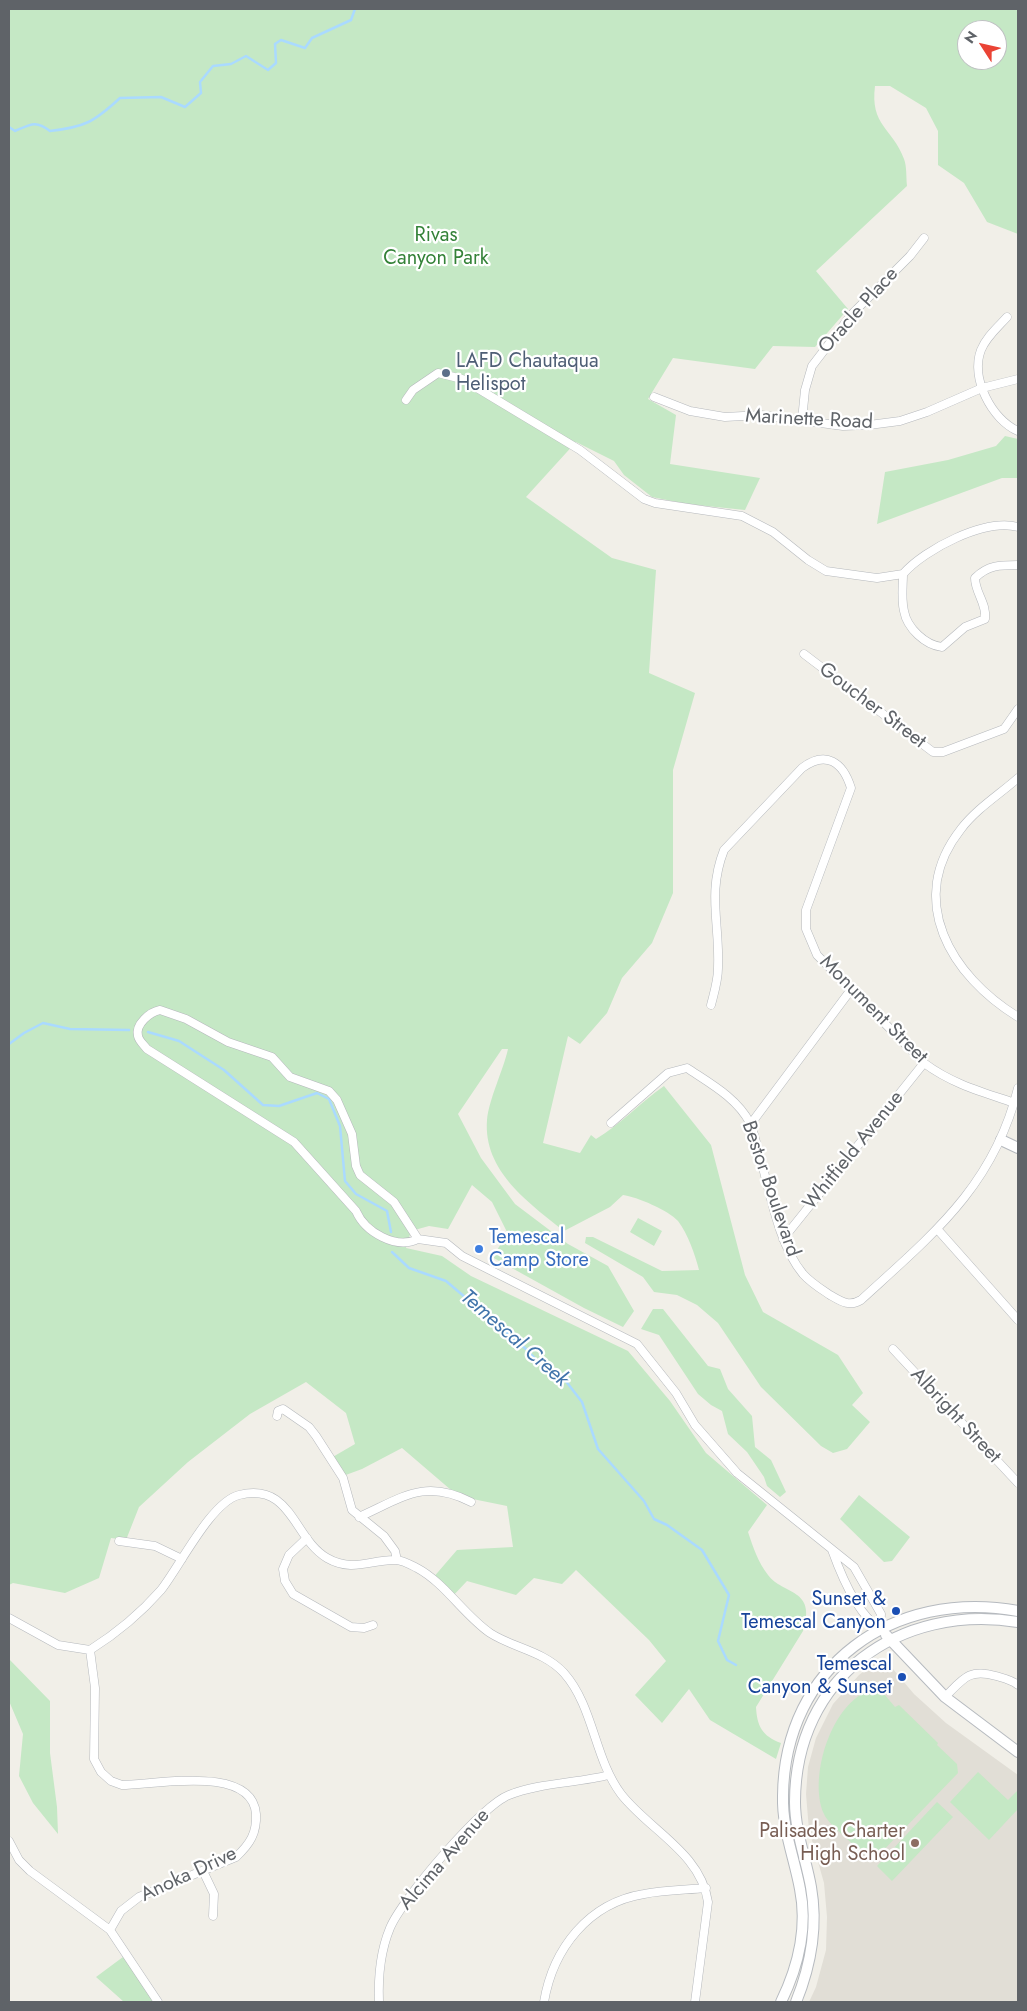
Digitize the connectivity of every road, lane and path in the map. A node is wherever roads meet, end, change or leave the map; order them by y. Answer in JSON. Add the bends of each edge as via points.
{"nodes":[{"id":1,"x":924,"y":238,"type":"dead end"},
{"id":2,"x":1008,"y":317,"type":"dead end"},
{"id":3,"x":1018,"y":379,"type":"edge"},
{"id":4,"x":982,"y":388,"type":"junction"},
{"id":5,"x":654,"y":397,"type":"dead end"},
{"id":6,"x":406,"y":400,"type":"dead end"},
{"id":7,"x":802,"y":420,"type":"junction"},
{"id":8,"x":1018,"y":431,"type":"edge"},
{"id":9,"x":1018,"y":527,"type":"edge"},
{"id":10,"x":1018,"y":565,"type":"edge"},
{"id":11,"x":903,"y":574,"type":"junction"},
{"id":12,"x":804,"y":654,"type":"dead end"},
{"id":13,"x":1018,"y":709,"type":"edge"},
{"id":14,"x":1018,"y":778,"type":"edge"},
{"id":15,"x":850,"y":991,"type":"junction"},
{"id":16,"x":711,"y":1005,"type":"dead end"},
{"id":17,"x":1018,"y":1017,"type":"edge"},
{"id":18,"x":924,"y":1063,"type":"junction"},
{"id":19,"x":1018,"y":1088,"type":"edge"},
{"id":20,"x":1015,"y":1103,"type":"junction"},
{"id":21,"x":611,"y":1123,"type":"dead end"},
{"id":22,"x":750,"y":1125,"type":"junction"},
{"id":23,"x":1001,"y":1140,"type":"junction"},
{"id":24,"x":1018,"y":1148,"type":"edge"},
{"id":25,"x":938,"y":1230,"type":"junction"},
{"id":26,"x":418,"y":1239,"type":"junction"},
{"id":27,"x":784,"y":1239,"type":"junction"},
{"id":28,"x":1018,"y":1320,"type":"edge"},
{"id":29,"x":893,"y":1349,"type":"dead end"},
{"id":30,"x":277,"y":1416,"type":"dead end"},
{"id":31,"x":1018,"y":1483,"type":"edge"},
{"id":32,"x":471,"y":1502,"type":"dead end"},
{"id":33,"x":359,"y":1517,"type":"junction"},
{"id":34,"x":307,"y":1538,"type":"junction"},
{"id":35,"x":119,"y":1541,"type":"dead end"},
{"id":36,"x":832,"y":1550,"type":"junction"},
{"id":37,"x":182,"y":1559,"type":"junction"},
{"id":38,"x":397,"y":1560,"type":"junction"},
{"id":39,"x":1018,"y":1611,"type":"edge"},
{"id":40,"x":9,"y":1618,"type":"edge"},
{"id":41,"x":1018,"y":1622,"type":"edge"},
{"id":42,"x":373,"y":1625,"type":"dead end"},
{"id":43,"x":880,"y":1628,"type":"junction"},
{"id":44,"x":890,"y":1639,"type":"junction"},
{"id":45,"x":90,"y":1650,"type":"junction"},
{"id":46,"x":1017,"y":1683,"type":"edge"},
{"id":47,"x":945,"y":1697,"type":"junction"},
{"id":48,"x":1018,"y":1752,"type":"edge"},
{"id":49,"x":610,"y":1775,"type":"junction"},
{"id":50,"x":9,"y":1841,"type":"edge"},
{"id":51,"x":203,"y":1871,"type":"junction"},
{"id":52,"x":706,"y":1888,"type":"junction"},
{"id":53,"x":213,"y":1916,"type":"dead end"},
{"id":54,"x":110,"y":1930,"type":"junction"},
{"id":55,"x":158,"y":2002,"type":"edge"},
{"id":56,"x":379,"y":2002,"type":"edge"},
{"id":57,"x":544,"y":2002,"type":"edge"},
{"id":58,"x":695,"y":2002,"type":"edge"},
{"id":59,"x":780,"y":2002,"type":"edge"},
{"id":60,"x":796,"y":2002,"type":"edge"}],
"edges":[{"from":1,"to":7,"type":"street","name":"Oracle Place","via":[[852,314],[812,366],[805,390]]},
{"from":2,"to":4,"type":"street","via":[[992,332],[981,349],[977,363]]},
{"from":3,"to":4,"type":"street","name":"Marinette Road"},
{"from":4,"to":7,"type":"street","name":"Marinette Road","via":[[900,421],[842,426]]},
{"from":4,"to":8,"type":"street","via":[[996,415],[1005,425]]},
{"from":5,"to":7,"type":"street","name":"Marinette Road","via":[[690,411],[724,417]]},
{"from":6,"to":11,"type":"street","via":[[413,390],[438,373],[462,379],[580,450],[654,504],[742,516],[773,532],[826,571],[877,578]]},
{"from":9,"to":11,"type":"street","via":[[992,525],[966,535],[915,561]]},
{"from":10,"to":11,"type":"street","via":[[994,565],[983,570],[976,578],[976,587],[986,609],[985,619],[965,627],[942,647],[926,641],[908,622],[903,610]]},
{"from":12,"to":13,"type":"street","name":"Goucher Street","via":[[933,752],[943,752],[1004,729]]},
{"from":14,"to":17,"type":"street","via":[[961,828],[944,854],[935,882],[936,909],[955,958],[980,988]]},
{"from":15,"to":16,"type":"street","name":"Monument Street","via":[[817,955],[806,928],[811,892],[851,788],[840,766],[828,759],[813,759],[724,850],[714,886],[718,966]]},
{"from":15,"to":18,"type":"street","name":"Monument Street"},
{"from":15,"to":22,"type":"street"},
{"from":18,"to":20,"type":"street","name":"Monument Street","via":[[962,1086]]},
{"from":18,"to":27,"type":"street","name":"Whitfield Avenue"},
{"from":19,"to":20,"type":"street","name":"Bestor Boulevard"},
{"from":20,"to":23,"type":"street","name":"Bestor Boulevard"},
{"from":21,"to":22,"type":"street","name":"Bestor Boulevard","via":[[668,1074],[688,1068],[740,1107]]},
{"from":22,"to":27,"type":"street","name":"Bestor Boulevard"},
{"from":23,"to":24,"type":"main road"},
{"from":23,"to":25,"type":"street","name":"Bestor Boulevard","via":[[973,1189]]},
{"from":25,"to":27,"type":"street","name":"Bestor Boulevard","via":[[861,1300],[847,1305],[804,1275]]},
{"from":25,"to":28,"type":"street"},
{"from":26,"to":26,"type":"street","via":[[394,1202],[360,1175],[352,1134],[337,1100],[328,1091],[290,1077],[272,1057],[228,1042],[170,1012],[154,1012],[144,1019],[137,1032],[138,1039],[148,1049],[294,1142],[356,1211],[368,1230],[400,1243]]},
{"from":26,"to":36,"type":"street","via":[[446,1243],[462,1256],[630,1339],[656,1366],[695,1425],[738,1473]]},
{"from":29,"to":31,"type":"street","name":"Albright Street"},
{"from":30,"to":33,"type":"street","via":[[283,1408],[309,1427],[337,1467],[352,1510]]},
{"from":32,"to":33,"type":"street","via":[[436,1490],[417,1491]]},
{"from":33,"to":38,"type":"street","via":[[384,1536],[395,1551]]},
{"from":34,"to":37,"type":"street","via":[[279,1501],[266,1495],[238,1495],[217,1510]]},
{"from":34,"to":38,"type":"street","via":[[325,1557],[341,1565]]},
{"from":34,"to":42,"type":"street","via":[[288,1555],[283,1569],[285,1582],[293,1594],[351,1627]]},
{"from":35,"to":37,"type":"street","via":[[155,1546]]},
{"from":36,"to":43,"type":"street","via":[[841,1573],[869,1622]]},
{"from":36,"to":43,"type":"street","via":[[854,1568],[864,1583],[881,1614]]},
{"from":37,"to":45,"type":"street","via":[[135,1618]]},
{"from":38,"to":49,"type":"street","via":[[429,1575],[491,1634],[537,1654],[563,1672],[583,1707]]},
{"from":39,"to":43,"type":"main road","via":[[994,1607],[950,1607],[912,1615]]},
{"from":40,"to":45,"type":"street","via":[[58,1644]]},
{"from":41,"to":44,"type":"main road","via":[[985,1618],[939,1622]]},
{"from":43,"to":44,"type":"main road"},
{"from":43,"to":59,"type":"main road","via":[[846,1653],[822,1679],[799,1717],[786,1757],[782,1798],[784,1826],[800,1890],[803,1921],[797,1961]]},
{"from":44,"to":47,"type":"main road"},
{"from":44,"to":60,"type":"main road","via":[[875,1647],[838,1680],[819,1707],[804,1742],[797,1771],[796,1826],[815,1912],[806,1978]]},
{"from":45,"to":51,"type":"street","name":"Anoka Drive","via":[[95,1688],[94,1759],[101,1772],[122,1785],[216,1781],[232,1784],[246,1793],[255,1806],[254,1834],[246,1847],[236,1857]]},
{"from":46,"to":47,"type":"street","via":[[983,1672],[974,1673],[964,1678]]},
{"from":47,"to":48,"type":"main road"},
{"from":49,"to":52,"type":"street","via":[[628,1802],[697,1870]]},
{"from":49,"to":56,"type":"street","name":"Alcima Avenue","via":[[521,1791],[507,1796],[476,1820],[413,1891],[390,1928],[378,1972]]},
{"from":50,"to":54,"type":"street","via":[[30,1872]]},
{"from":51,"to":53,"type":"street","via":[[214,1894]]},
{"from":51,"to":54,"type":"street","name":"Anoka Drive","via":[[138,1897],[121,1911]]},
{"from":52,"to":57,"type":"street","via":[[644,1894],[609,1904],[586,1921],[562,1949],[553,1966]]},
{"from":52,"to":58,"type":"street","via":[[708,1902]]},
{"from":54,"to":55,"type":"street"}]}
